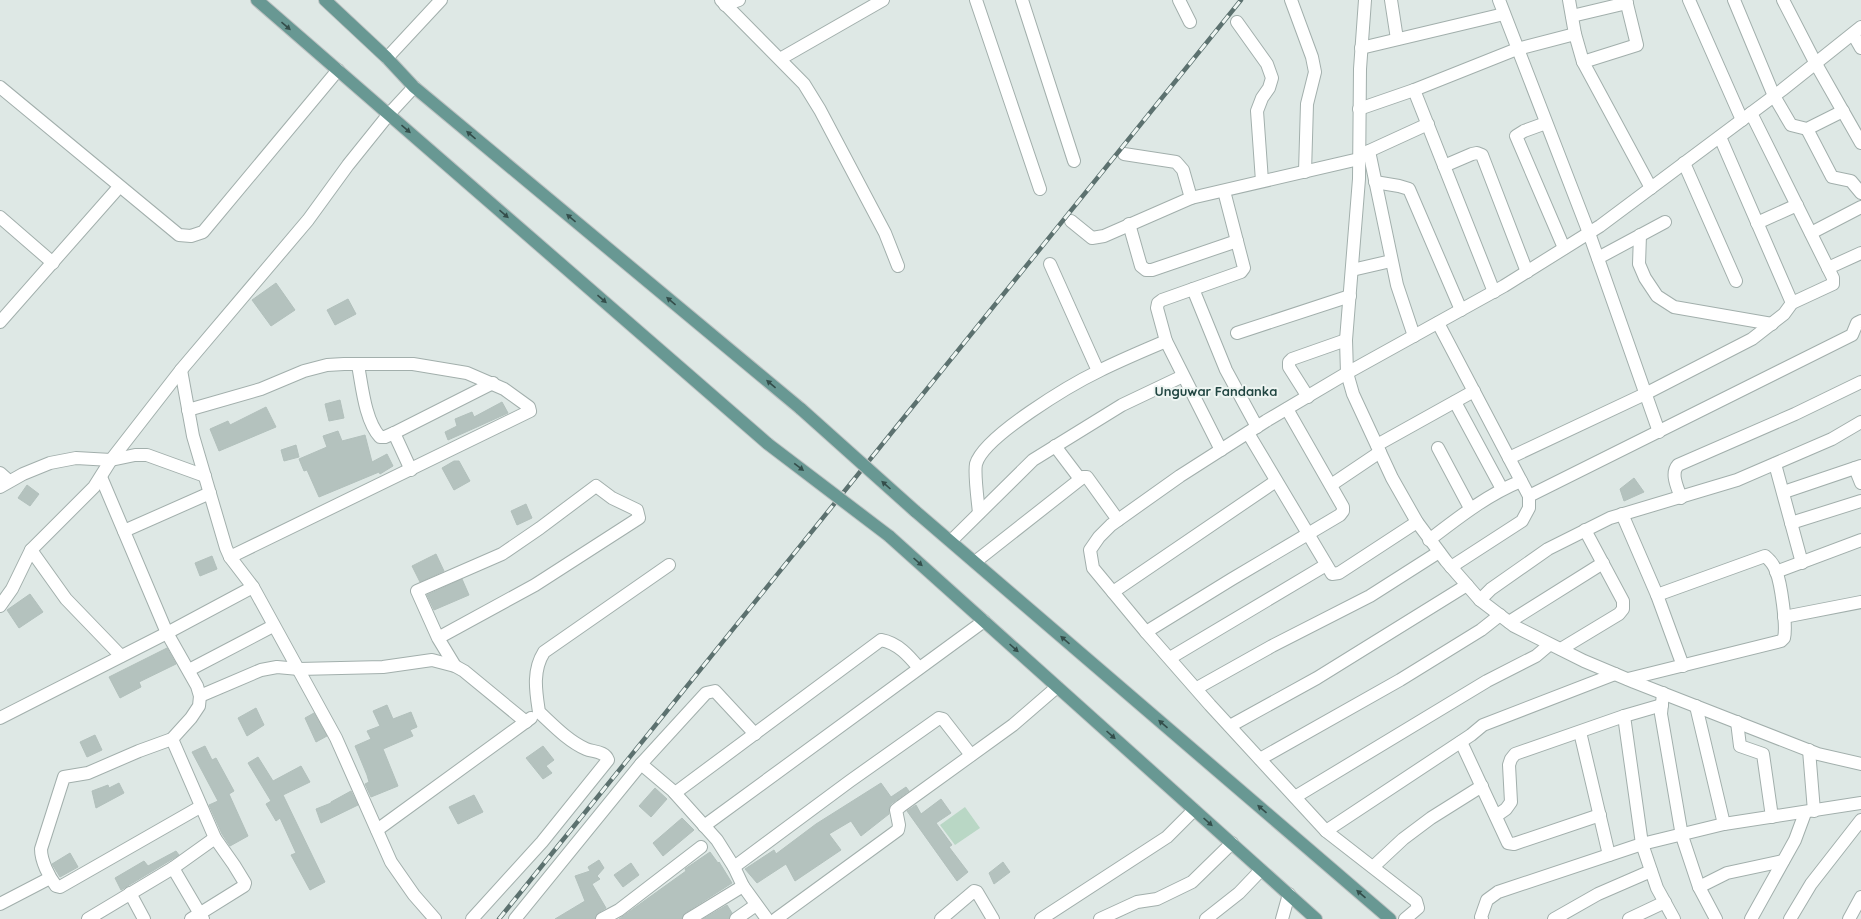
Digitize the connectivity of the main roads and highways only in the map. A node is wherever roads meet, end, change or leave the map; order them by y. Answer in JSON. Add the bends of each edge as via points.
{"nodes":[{"id":1,"x":257,"y":0,"type":"edge"},
{"id":2,"x":325,"y":0,"type":"edge"},
{"id":3,"x":1316,"y":919,"type":"edge"},
{"id":4,"x":1390,"y":919,"type":"edge"}],
"edges":[{"from":1,"to":3,"type":"main road","one_way":true,"bridge":true,"via":[[768,444],[889,536]]},
{"from":4,"to":2,"type":"main road","one_way":true,"bridge":true,"via":[[950,542],[801,409],[414,87]]}]}
